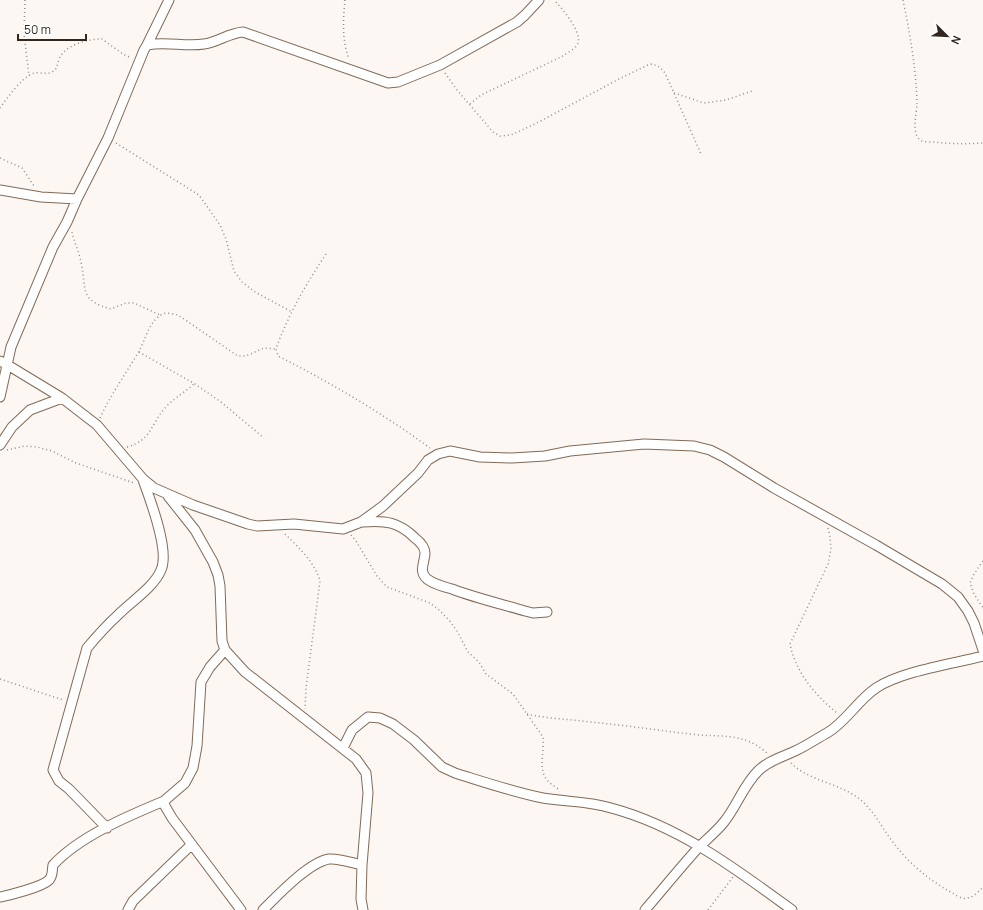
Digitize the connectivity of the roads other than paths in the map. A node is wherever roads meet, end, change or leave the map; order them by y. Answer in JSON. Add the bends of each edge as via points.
{"nodes":[{"id":1,"x":169,"y":0,"type":"edge"},
{"id":2,"x":539,"y":0,"type":"edge"},
{"id":3,"x":148,"y":45,"type":"junction"},
{"id":4,"x":0,"y":190,"type":"edge"},
{"id":5,"x":77,"y":199,"type":"junction"},
{"id":6,"x":3,"y":363,"type":"edge"},
{"id":7,"x":0,"y":397,"type":"edge"},
{"id":8,"x":62,"y":398,"type":"junction"},
{"id":9,"x":4,"y":447,"type":"edge"},
{"id":10,"x":144,"y":483,"type":"junction"},
{"id":11,"x":167,"y":495,"type":"junction"},
{"id":12,"x":361,"y":522,"type":"junction"},
{"id":13,"x":547,"y":612,"type":"dead end"},
{"id":14,"x":225,"y":650,"type":"junction"},
{"id":15,"x":983,"y":650,"type":"edge"},
{"id":16,"x":983,"y":656,"type":"edge"},
{"id":17,"x":343,"y":748,"type":"junction"},
{"id":18,"x":164,"y":801,"type":"junction"},
{"id":19,"x":107,"y":828,"type":"junction"},
{"id":20,"x":191,"y":845,"type":"junction"},
{"id":21,"x":699,"y":846,"type":"junction"},
{"id":22,"x":362,"y":866,"type":"junction"},
{"id":23,"x":0,"y":897,"type":"edge"},
{"id":24,"x":128,"y":910,"type":"edge"},
{"id":25,"x":241,"y":910,"type":"edge"},
{"id":26,"x":263,"y":910,"type":"edge"},
{"id":27,"x":363,"y":910,"type":"edge"},
{"id":28,"x":645,"y":910,"type":"edge"},
{"id":29,"x":792,"y":910,"type":"edge"}],
"edges":[{"from":1,"to":3,"type":"street"},
{"from":2,"to":3,"type":"street","via":[[517,22],[440,65],[398,82],[388,83],[243,32],[204,44]]},
{"from":3,"to":5,"type":"street","via":[[108,138]]},
{"from":4,"to":5,"type":"street","via":[[41,197]]},
{"from":5,"to":6,"type":"street","via":[[53,246]]},
{"from":6,"to":7,"type":"street"},
{"from":6,"to":8,"type":"street"},
{"from":8,"to":9,"type":"street","via":[[30,410],[12,427]]},
{"from":8,"to":10,"type":"street","via":[[97,425]]},
{"from":10,"to":11,"type":"street"},
{"from":10,"to":19,"type":"street","via":[[155,513],[162,548],[162,570],[143,593],[87,648],[53,770],[58,781]]},
{"from":11,"to":12,"type":"street","via":[[257,526],[294,524],[343,529]]},
{"from":11,"to":14,"type":"street","via":[[195,530],[218,574],[222,641]]},
{"from":12,"to":13,"type":"street","via":[[379,520],[406,529],[421,544],[425,552],[422,568],[426,578],[438,584],[476,598],[525,611]]},
{"from":12,"to":15,"type":"street","via":[[383,506],[428,460],[450,451],[480,458],[512,458],[644,444],[694,446],[724,457],[942,584],[958,597],[971,617]]},
{"from":14,"to":17,"type":"street","via":[[245,672]]},
{"from":14,"to":18,"type":"street","via":[[201,682],[193,768],[185,782]]},
{"from":16,"to":21,"type":"street","via":[[877,687],[829,732],[768,763],[758,771],[719,829]]},
{"from":17,"to":21,"type":"street","via":[[352,730],[368,717],[380,718],[402,730],[442,767],[455,773],[525,794],[600,805],[633,814]]},
{"from":17,"to":22,"type":"street","via":[[356,759],[366,773],[368,793]]},
{"from":18,"to":19,"type":"street"},
{"from":18,"to":20,"type":"street"},
{"from":19,"to":23,"type":"street","via":[[80,843],[56,862],[48,881],[26,891]]},
{"from":20,"to":24,"type":"street","via":[[133,901]]},
{"from":20,"to":25,"type":"street"},
{"from":21,"to":28,"type":"street"},
{"from":21,"to":29,"type":"street"},
{"from":22,"to":26,"type":"street","via":[[329,859],[321,862],[304,872]]},
{"from":22,"to":27,"type":"street"}]}
